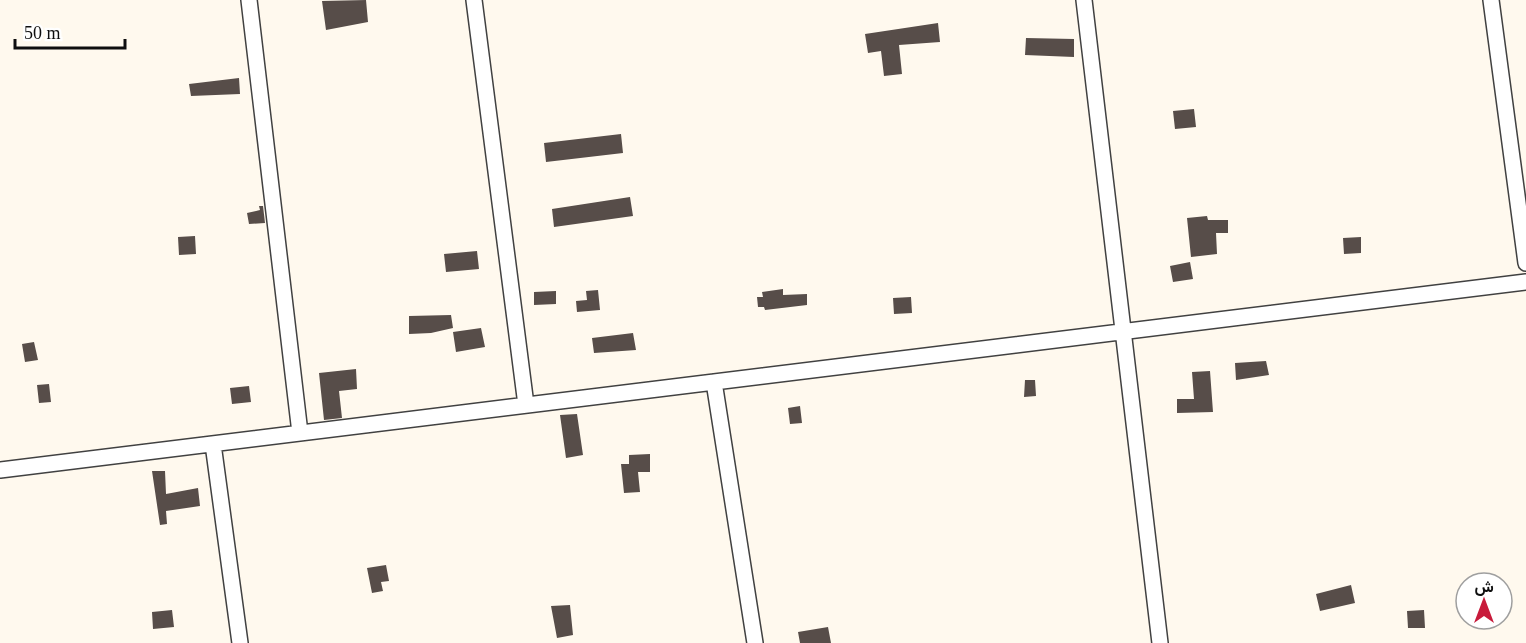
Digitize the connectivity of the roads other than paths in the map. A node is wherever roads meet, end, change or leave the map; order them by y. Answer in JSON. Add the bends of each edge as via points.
{"nodes":[{"id":1,"x":249,"y":0,"type":"edge"},
{"id":2,"x":474,"y":0,"type":"edge"},
{"id":3,"x":1084,"y":0,"type":"edge"},
{"id":4,"x":1491,"y":0,"type":"edge"},
{"id":5,"x":1526,"y":263,"type":"edge"},
{"id":6,"x":1526,"y":282,"type":"edge"},
{"id":7,"x":1124,"y":332,"type":"junction"},
{"id":8,"x":714,"y":382,"type":"junction"},
{"id":9,"x":526,"y":405,"type":"junction"},
{"id":10,"x":300,"y":433,"type":"junction"},
{"id":11,"x":213,"y":444,"type":"junction"},
{"id":12,"x":0,"y":470,"type":"edge"},
{"id":13,"x":240,"y":643,"type":"edge"},
{"id":14,"x":755,"y":643,"type":"edge"},
{"id":15,"x":1160,"y":643,"type":"edge"}],
"edges":[{"from":1,"to":10,"type":"street"},
{"from":2,"to":9,"type":"street"},
{"from":3,"to":7,"type":"street"},
{"from":4,"to":5,"type":"street"},
{"from":6,"to":7,"type":"street"},
{"from":7,"to":8,"type":"street"},
{"from":7,"to":15,"type":"street"},
{"from":8,"to":9,"type":"street"},
{"from":8,"to":14,"type":"street"},
{"from":9,"to":10,"type":"street"},
{"from":10,"to":11,"type":"street"},
{"from":11,"to":12,"type":"street"},
{"from":11,"to":13,"type":"street"}]}
